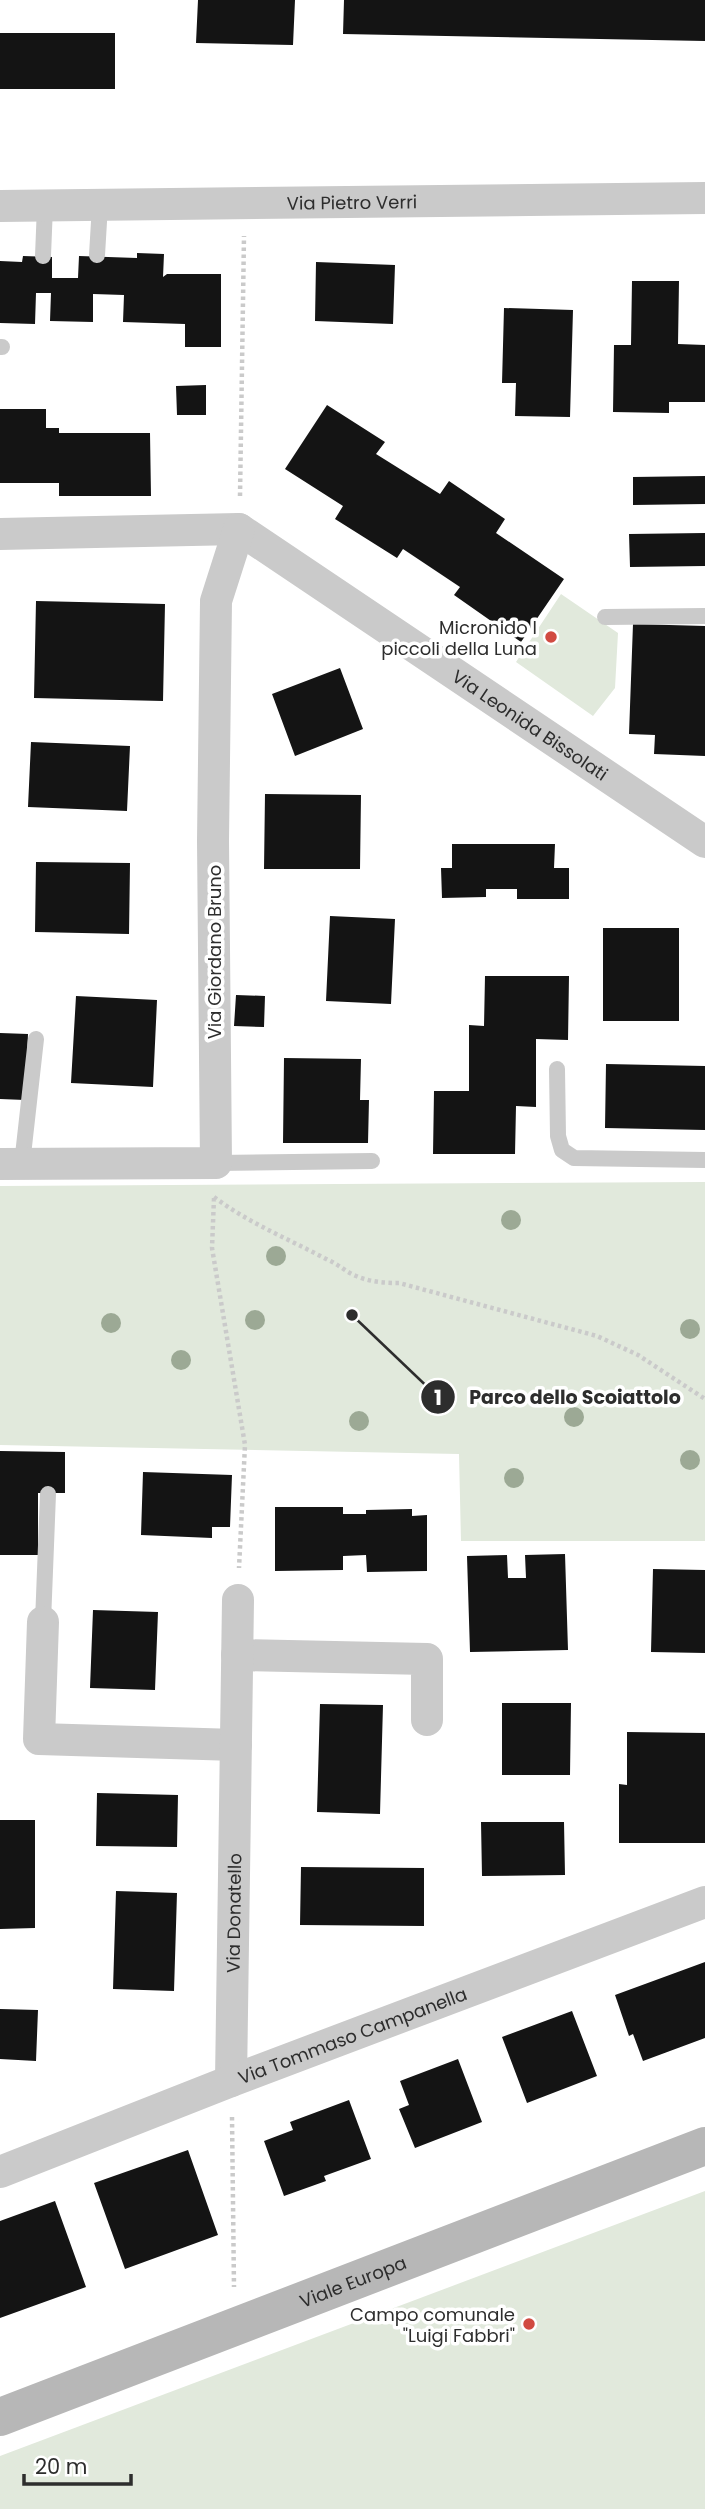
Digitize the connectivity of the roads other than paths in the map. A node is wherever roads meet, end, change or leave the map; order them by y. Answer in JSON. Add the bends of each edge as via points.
{"nodes":[{"id":1,"x":705,"y":198,"type":"edge"},
{"id":2,"x":100,"y":205,"type":"junction"},
{"id":3,"x":0,"y":206,"type":"edge"},
{"id":4,"x":45,"y":206,"type":"junction"},
{"id":5,"x":97,"y":255,"type":"dead end"},
{"id":6,"x":43,"y":257,"type":"dead end"},
{"id":7,"x":239,"y":529,"type":"junction"},
{"id":8,"x":0,"y":534,"type":"edge"},
{"id":9,"x":605,"y":617,"type":"dead end"},
{"id":10,"x":705,"y":617,"type":"edge"},
{"id":11,"x":705,"y":842,"type":"edge"},
{"id":12,"x":36,"y":1039,"type":"dead end"},
{"id":13,"x":557,"y":1069,"type":"dead end"},
{"id":14,"x":705,"y":1160,"type":"edge"},
{"id":15,"x":372,"y":1161,"type":"dead end"},
{"id":16,"x":216,"y":1163,"type":"junction"},
{"id":17,"x":11,"y":1164,"type":"edge"},
{"id":18,"x":48,"y":1494,"type":"dead end"},
{"id":19,"x":238,"y":1600,"type":"road end"},
{"id":20,"x":43,"y":1622,"type":"joint"},
{"id":21,"x":237,"y":1655,"type":"junction"},
{"id":22,"x":427,"y":1720,"type":"dead end"},
{"id":23,"x":236,"y":1745,"type":"junction"},
{"id":24,"x":705,"y":1902,"type":"edge"},
{"id":25,"x":231,"y":2081,"type":"junction"},
{"id":26,"x":705,"y":2147,"type":"edge"},
{"id":27,"x":0,"y":2172,"type":"edge"},
{"id":28,"x":0,"y":2417,"type":"edge"}],
"edges":[{"from":1,"to":2,"type":"street","name":"Via Pietro Verri"},
{"from":2,"to":4,"type":"street","name":"Via Pietro Verri"},
{"from":2,"to":5,"type":"lane"},
{"from":3,"to":4,"type":"street","name":"Via Pietro Verri"},
{"from":4,"to":6,"type":"lane"},
{"from":7,"to":8,"type":"street"},
{"from":7,"to":11,"type":"street","name":"Via Leonida Bissolati"},
{"from":7,"to":16,"type":"street","name":"Via Giordano Bruno","via":[[216,601]]},
{"from":9,"to":10,"type":"lane"},
{"from":12,"to":17,"type":"lane"},
{"from":13,"to":14,"type":"lane","via":[[562,1150],[574,1157]]},
{"from":15,"to":16,"type":"lane"},
{"from":16,"to":17,"type":"street"},
{"from":18,"to":20,"type":"lane"},
{"from":19,"to":21,"type":"street","name":"Via Donatello"},
{"from":20,"to":23,"type":"street","via":[[39,1739]]},
{"from":21,"to":22,"type":"street","via":[[427,1659]]},
{"from":21,"to":23,"type":"street","name":"Via Donatello"},
{"from":23,"to":25,"type":"street","name":"Via Donatello"},
{"from":24,"to":25,"type":"street","name":"Via Tommaso Campanella"},
{"from":25,"to":27,"type":"street","name":"Via Tommaso Campanella"},
{"from":26,"to":28,"type":"main road","name":"Viale Europa"}]}
